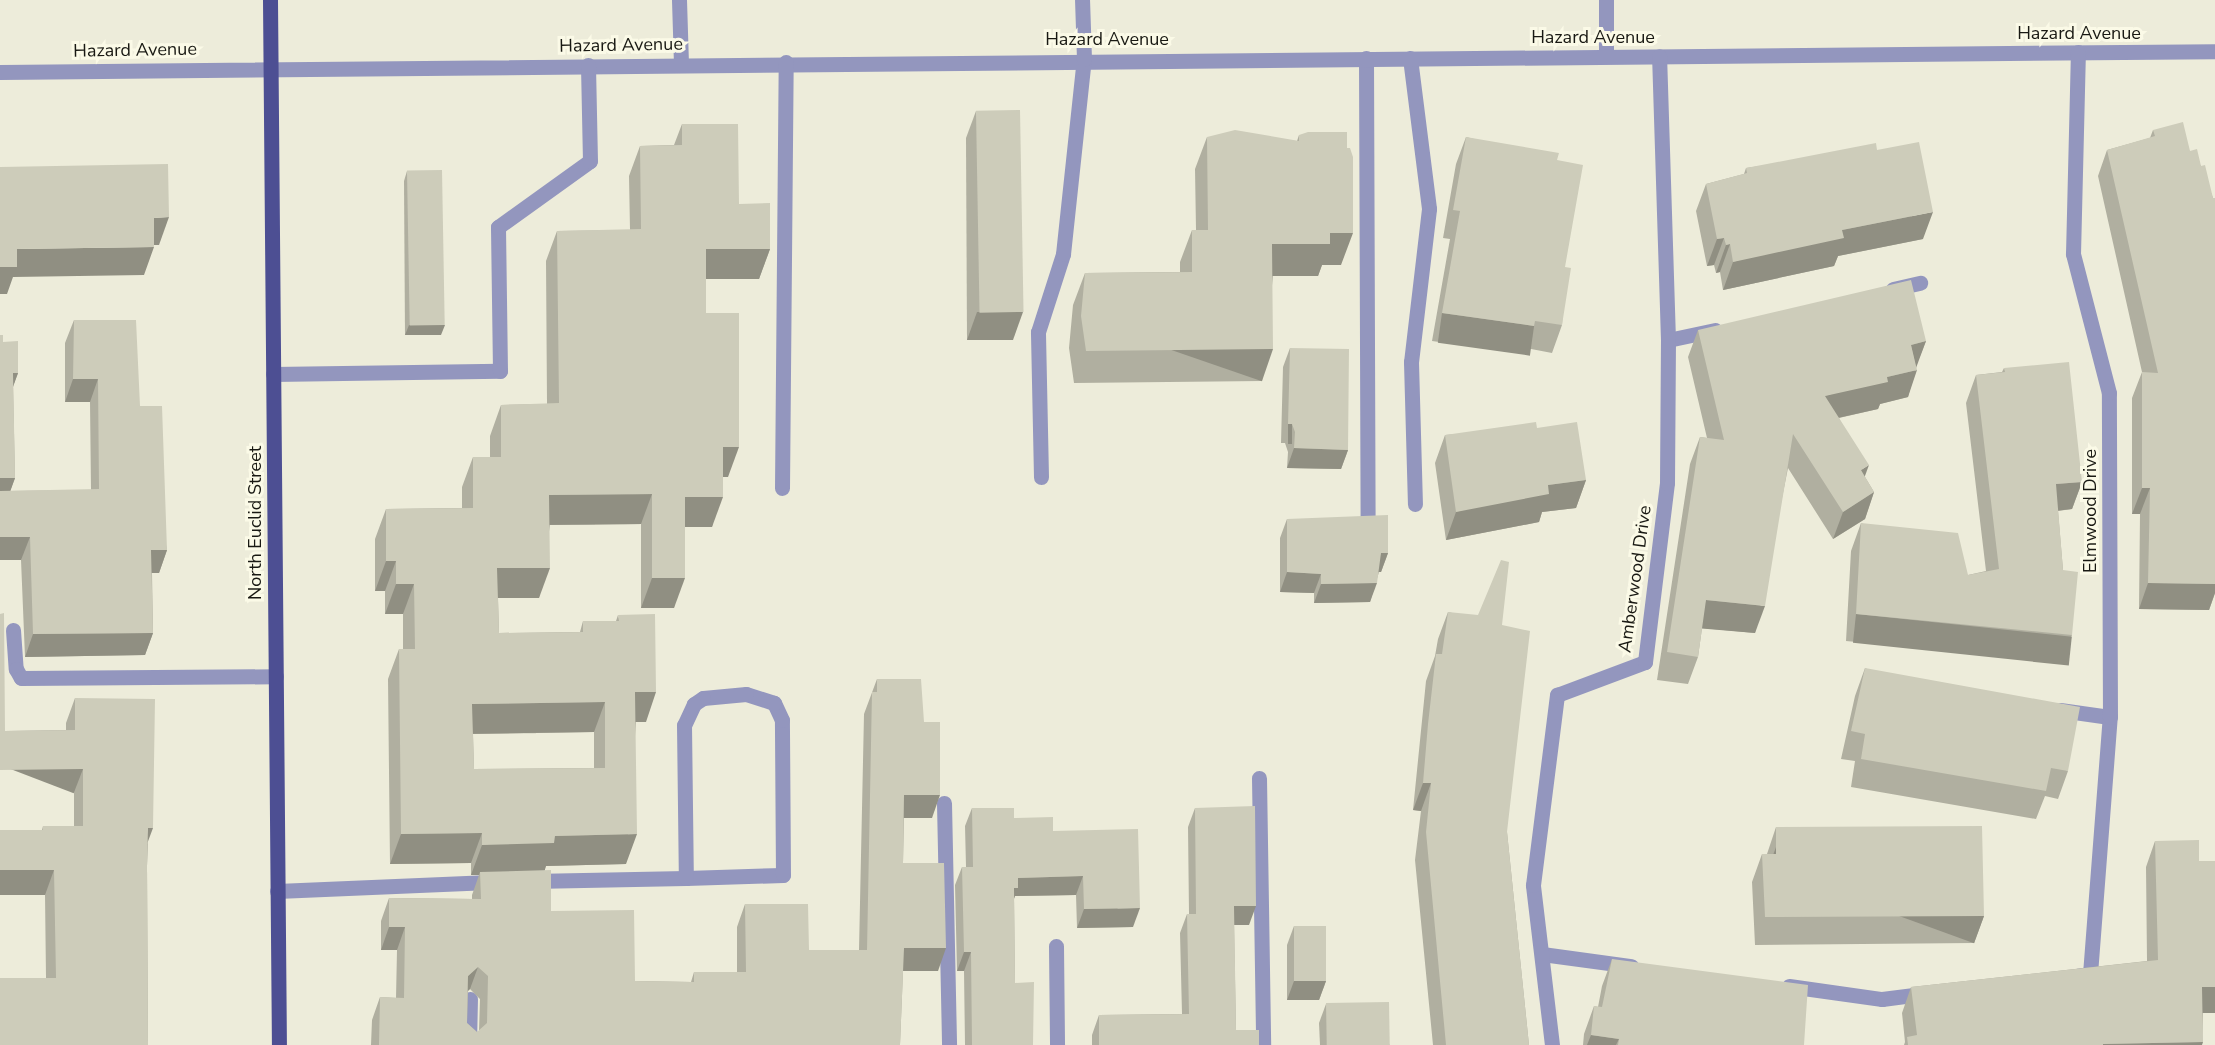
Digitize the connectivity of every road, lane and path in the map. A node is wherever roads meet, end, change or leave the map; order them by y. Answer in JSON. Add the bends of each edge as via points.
{"nodes":[{"id":1,"x":270,"y":0,"type":"edge"},
{"id":2,"x":679,"y":0,"type":"edge"},
{"id":3,"x":1082,"y":0,"type":"edge"},
{"id":4,"x":1606,"y":0,"type":"edge"},
{"id":5,"x":2215,"y":51,"type":"edge"},
{"id":6,"x":2078,"y":52,"type":"junction"},
{"id":7,"x":1606,"y":56,"type":"junction"},
{"id":8,"x":1659,"y":56,"type":"junction"},
{"id":9,"x":1366,"y":58,"type":"junction"},
{"id":10,"x":1410,"y":58,"type":"junction"},
{"id":11,"x":1084,"y":59,"type":"junction"},
{"id":12,"x":786,"y":62,"type":"junction"},
{"id":13,"x":681,"y":63,"type":"junction"},
{"id":14,"x":588,"y":64,"type":"junction"},
{"id":15,"x":270,"y":68,"type":"junction"},
{"id":16,"x":0,"y":72,"type":"edge"},
{"id":17,"x":1920,"y":283,"type":"dead end"},
{"id":18,"x":1874,"y":294,"type":"edge"},
{"id":19,"x":1725,"y":327,"type":"edge"},
{"id":20,"x":1668,"y":340,"type":"junction"},
{"id":21,"x":273,"y":374,"type":"junction"},
{"id":22,"x":1041,"y":477,"type":"dead end"},
{"id":23,"x":782,"y":488,"type":"dead end"},
{"id":24,"x":1415,"y":504,"type":"dead end"},
{"id":25,"x":1368,"y":525,"type":"edge"},
{"id":26,"x":13,"y":630,"type":"dead end"},
{"id":27,"x":276,"y":676,"type":"junction"},
{"id":28,"x":2042,"y":707,"type":"edge"},
{"id":29,"x":2110,"y":717,"type":"junction"},
{"id":30,"x":1259,"y":778,"type":"dead end"},
{"id":31,"x":944,"y":804,"type":"dead end"},
{"id":32,"x":686,"y":878,"type":"junction"},
{"id":33,"x":277,"y":891,"type":"junction"},
{"id":34,"x":1056,"y":946,"type":"dead end"},
{"id":35,"x":1542,"y":954,"type":"junction"},
{"id":36,"x":1647,"y":968,"type":"edge"},
{"id":37,"x":2055,"y":978,"type":"edge"},
{"id":38,"x":1776,"y":985,"type":"edge"},
{"id":39,"x":1940,"y":992,"type":"edge"},
{"id":40,"x":470,"y":999,"type":"edge"},
{"id":41,"x":279,"y":1045,"type":"edge"},
{"id":42,"x":469,"y":1045,"type":"edge"},
{"id":43,"x":949,"y":1045,"type":"edge"},
{"id":44,"x":1057,"y":1045,"type":"edge"},
{"id":45,"x":1263,"y":1045,"type":"edge"},
{"id":46,"x":1552,"y":1045,"type":"edge"}],
"edges":[{"from":1,"to":15,"type":"main road","name":"North Euclid Street"},
{"from":2,"to":13,"type":"street"},
{"from":3,"to":11,"type":"street"},
{"from":4,"to":7,"type":"street"},
{"from":5,"to":6,"type":"street","name":"Hazard Avenue"},
{"from":6,"to":8,"type":"street","name":"Hazard Avenue"},
{"from":6,"to":29,"type":"street","name":"Elmwood Drive","via":[[2073,254],[2109,393]]},
{"from":7,"to":8,"type":"street","name":"Hazard Avenue"},
{"from":7,"to":10,"type":"street","name":"Hazard Avenue"},
{"from":8,"to":20,"type":"street","name":"Amberwood Drive"},
{"from":9,"to":10,"type":"street","name":"Hazard Avenue"},
{"from":9,"to":11,"type":"street","name":"Hazard Avenue"},
{"from":9,"to":25,"type":"street"},
{"from":10,"to":24,"type":"street","via":[[1429,209],[1411,362]]},
{"from":11,"to":12,"type":"street","name":"Hazard Avenue"},
{"from":11,"to":22,"type":"street","via":[[1063,254],[1038,332]]},
{"from":12,"to":13,"type":"street","name":"Hazard Avenue"},
{"from":12,"to":23,"type":"street"},
{"from":13,"to":14,"type":"street","name":"Hazard Avenue"},
{"from":14,"to":15,"type":"street","name":"Hazard Avenue"},
{"from":14,"to":21,"type":"street","via":[[590,160],[498,227],[500,371]]},
{"from":15,"to":16,"type":"street","name":"Hazard Avenue"},
{"from":15,"to":21,"type":"main road","name":"North Euclid Street"},
{"from":17,"to":18,"type":"street"},
{"from":19,"to":20,"type":"street"},
{"from":20,"to":35,"type":"street","name":"Amberwood Drive","via":[[1667,483],[1645,662],[1557,695],[1533,885]]},
{"from":21,"to":27,"type":"main road","name":"North Euclid Street"},
{"from":26,"to":27,"type":"street","via":[[16,669],[21,678]]},
{"from":27,"to":33,"type":"main road","name":"North Euclid Street"},
{"from":28,"to":29,"type":"street"},
{"from":29,"to":37,"type":"street","name":"Elmwood Drive","via":[[2090,974]]},
{"from":30,"to":45,"type":"street"},
{"from":31,"to":43,"type":"street"},
{"from":32,"to":32,"type":"street","via":[[783,875],[782,720],[774,703],[746,694],[703,698],[694,704],[684,725]]},
{"from":32,"to":33,"type":"street"},
{"from":33,"to":41,"type":"main road","name":"North Euclid Street"},
{"from":34,"to":44,"type":"street"},
{"from":35,"to":36,"type":"street"},
{"from":35,"to":46,"type":"street","name":"Amberwood Drive"},
{"from":38,"to":39,"type":"street","via":[[1882,999]]},
{"from":40,"to":42,"type":"street"}]}
